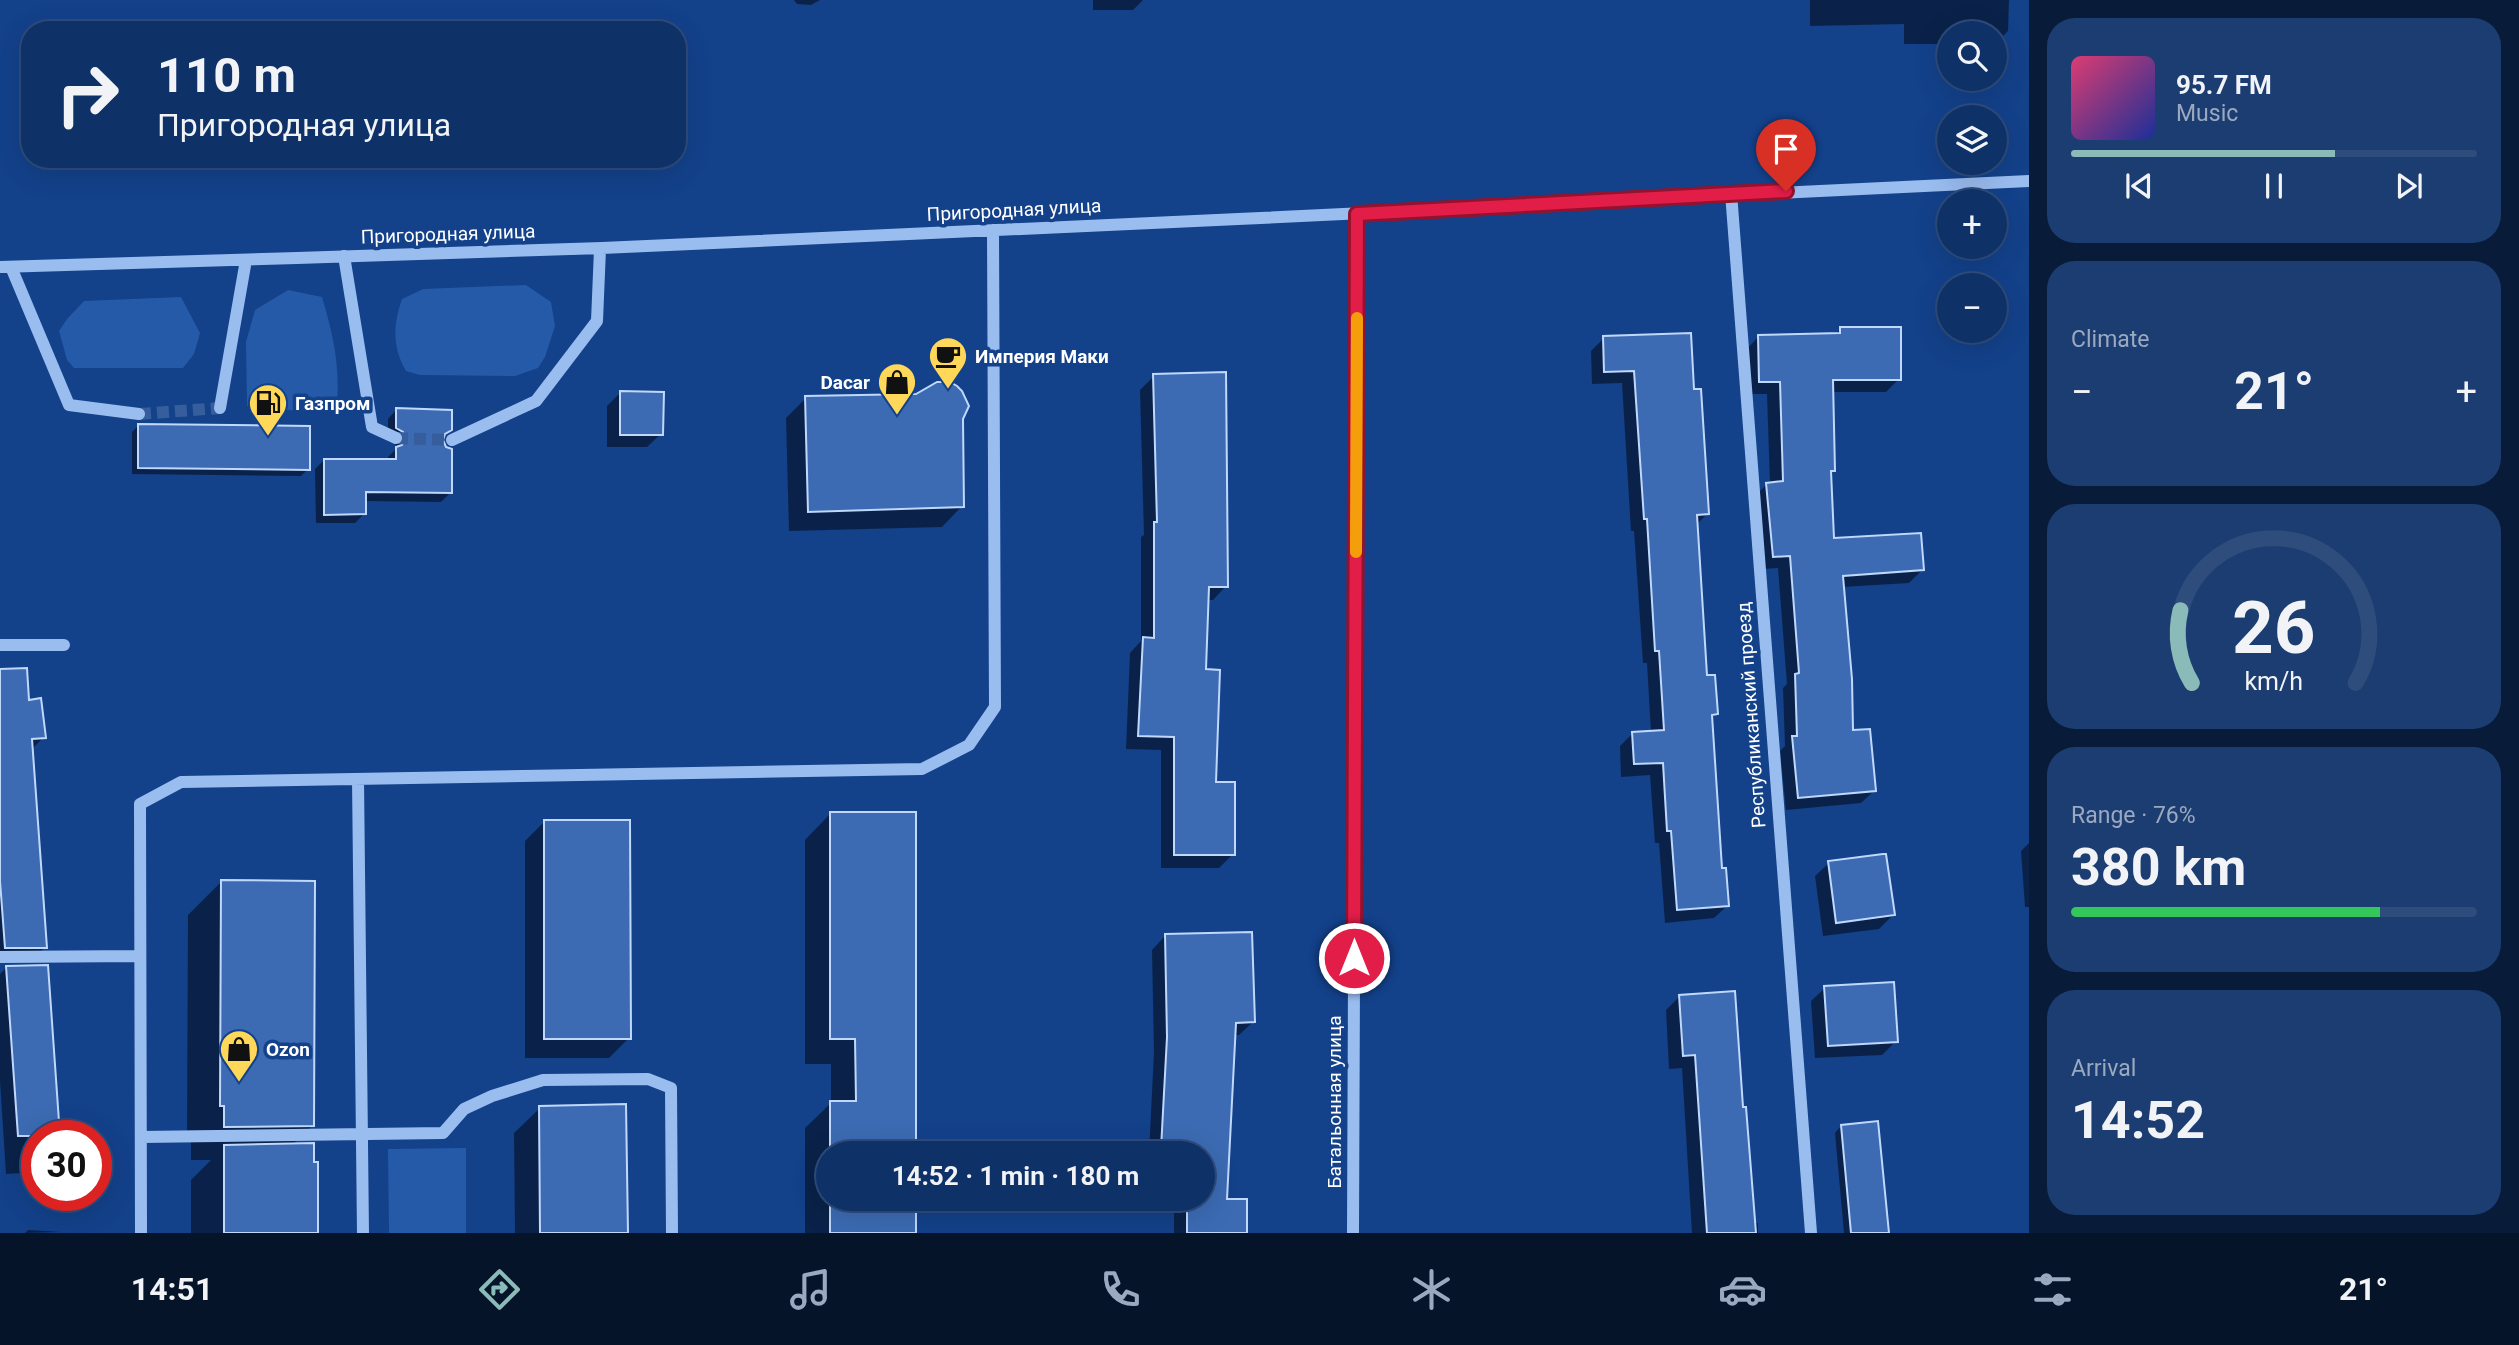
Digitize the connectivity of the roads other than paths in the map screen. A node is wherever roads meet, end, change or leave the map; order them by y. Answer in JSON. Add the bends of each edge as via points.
{"nodes":[{"id":1,"x":2029,"y":181,"type":"edge"},
{"id":2,"x":1731,"y":193,"type":"junction"},
{"id":3,"x":1357,"y":214,"type":"junction"},
{"id":4,"x":993,"y":230,"type":"junction"},
{"id":5,"x":600,"y":248,"type":"junction"},
{"id":6,"x":344,"y":256,"type":"junction"},
{"id":7,"x":246,"y":260,"type":"junction"},
{"id":8,"x":5,"y":267,"type":"edge"},
{"id":9,"x":220,"y":408,"type":"dead end"},
{"id":10,"x":139,"y":414,"type":"tunnel mouth"},
{"id":11,"x":396,"y":438,"type":"tunnel mouth"},
{"id":12,"x":452,"y":440,"type":"tunnel mouth"},
{"id":13,"x":0,"y":645,"type":"edge"},
{"id":14,"x":64,"y":645,"type":"dead end"},
{"id":15,"x":358,"y":779,"type":"junction"},
{"id":16,"x":140,"y":956,"type":"junction"},
{"id":17,"x":0,"y":957,"type":"edge"},
{"id":18,"x":362,"y":1136,"type":"junction"},
{"id":19,"x":141,"y":1137,"type":"junction"},
{"id":20,"x":141,"y":1233,"type":"edge"},
{"id":21,"x":363,"y":1233,"type":"edge"},
{"id":22,"x":672,"y":1233,"type":"edge"},
{"id":23,"x":1353,"y":1233,"type":"edge"},
{"id":24,"x":1811,"y":1233,"type":"edge"}],
"edges":[{"from":1,"to":2,"type":"street","name":"Пригородная улица"},
{"from":2,"to":3,"type":"street","name":"Пригородная улица"},
{"from":2,"to":24,"type":"street","name":"Республиканский проезд"},
{"from":3,"to":4,"type":"street","name":"Пригородная улица"},
{"from":3,"to":23,"type":"street","name":"Батальонная улица"},
{"from":4,"to":5,"type":"street","name":"Пригородная улица"},
{"from":4,"to":15,"type":"street","via":[[995,707],[969,746],[922,769]]},
{"from":5,"to":6,"type":"street","name":"Пригородная улица"},
{"from":5,"to":12,"type":"street","via":[[597,321],[536,401]]},
{"from":6,"to":7,"type":"street","name":"Пригородная улица"},
{"from":6,"to":11,"type":"street","via":[[372,427]]},
{"from":7,"to":8,"type":"street","name":"Пригородная улица"},
{"from":7,"to":9,"type":"street"},
{"from":8,"to":10,"type":"street","via":[[69,405]]},
{"from":13,"to":14,"type":"street"},
{"from":15,"to":16,"type":"street","via":[[180,782],[140,804]]},
{"from":15,"to":18,"type":"street"},
{"from":16,"to":17,"type":"street"},
{"from":16,"to":19,"type":"street"},
{"from":18,"to":19,"type":"street"},
{"from":18,"to":21,"type":"street"},
{"from":18,"to":22,"type":"street","via":[[443,1133],[464,1110],[543,1080],[648,1079],[671,1088]]},
{"from":19,"to":20,"type":"street"}]}
